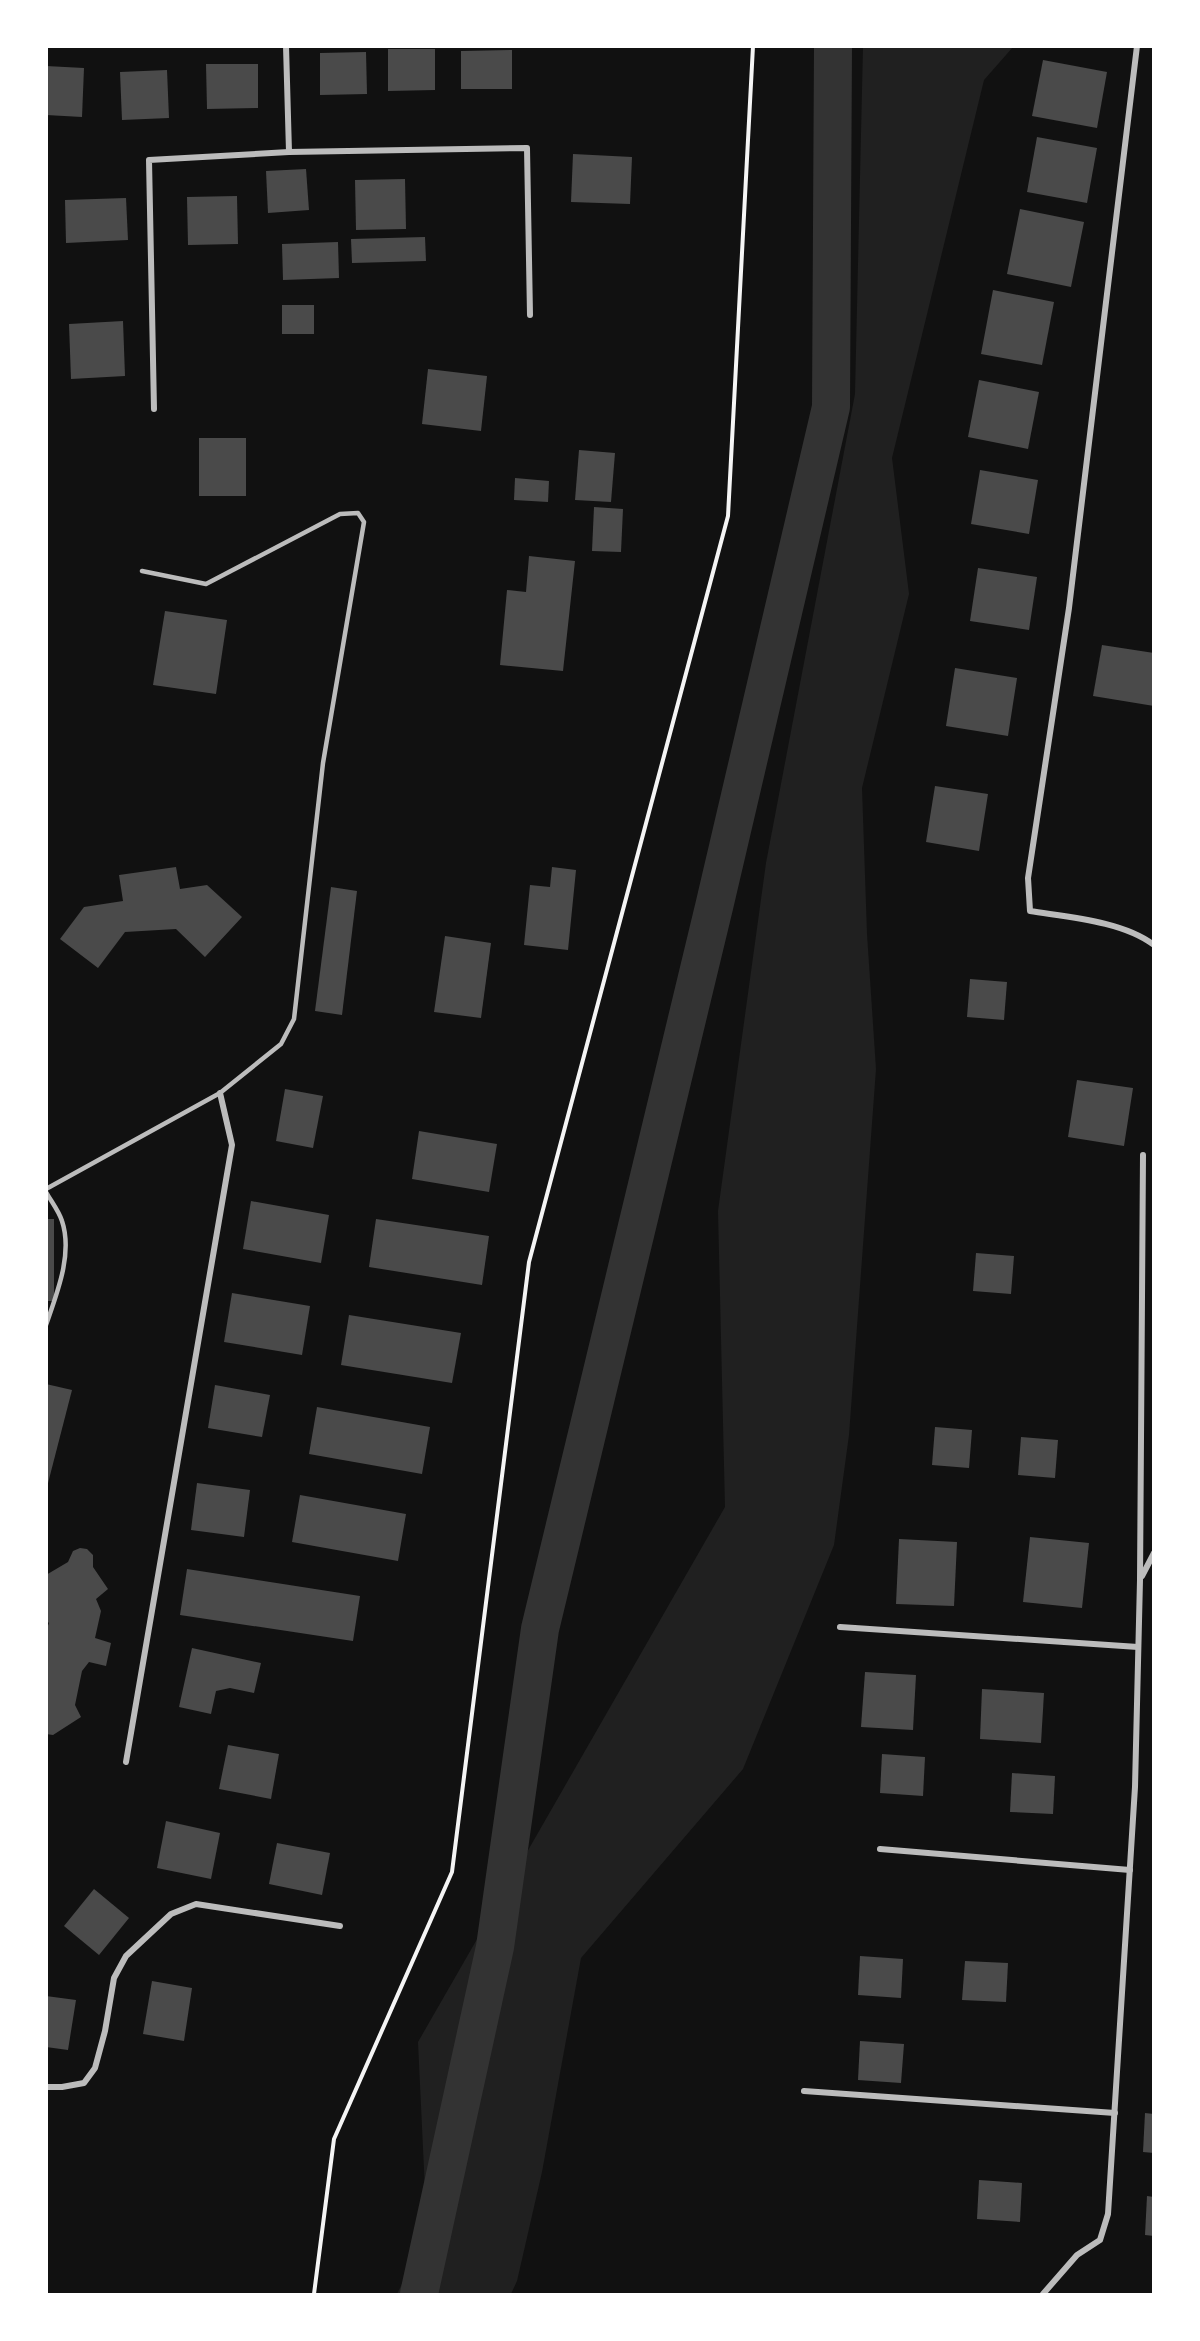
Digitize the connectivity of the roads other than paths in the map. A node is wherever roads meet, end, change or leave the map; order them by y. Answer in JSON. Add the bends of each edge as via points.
{"nodes":[{"id":1,"x":286,"y":46,"type":"edge"},
{"id":2,"x":1137,"y":46,"type":"edge"},
{"id":3,"x":289,"y":152,"type":"junction"},
{"id":4,"x":530,"y":315,"type":"dead end"},
{"id":5,"x":154,"y":409,"type":"dead end"},
{"id":6,"x":142,"y":571,"type":"dead end"},
{"id":7,"x":1154,"y":945,"type":"edge"},
{"id":8,"x":220,"y":1093,"type":"junction"},
{"id":9,"x":1143,"y":1155,"type":"dead end"},
{"id":10,"x":46,"y":1190,"type":"edge"},
{"id":11,"x":46,"y":1325,"type":"edge"},
{"id":12,"x":1154,"y":1553,"type":"edge"},
{"id":13,"x":1140,"y":1580,"type":"junction"},
{"id":14,"x":840,"y":1627,"type":"dead end"},
{"id":15,"x":1138,"y":1647,"type":"junction"},
{"id":16,"x":126,"y":1762,"type":"dead end"},
{"id":17,"x":880,"y":1849,"type":"dead end"},
{"id":18,"x":1130,"y":1870,"type":"junction"},
{"id":19,"x":340,"y":1926,"type":"dead end"},
{"id":20,"x":46,"y":2087,"type":"edge"},
{"id":21,"x":804,"y":2091,"type":"dead end"},
{"id":22,"x":1115,"y":2113,"type":"junction"},
{"id":23,"x":1043,"y":2295,"type":"edge"}],
"edges":[{"from":1,"to":3,"type":"street"},
{"from":2,"to":7,"type":"street","via":[[1069,608],[1028,878],[1030,911],[1111,926]]},
{"from":3,"to":4,"type":"street","via":[[527,148]]},
{"from":3,"to":5,"type":"street","via":[[149,160]]},
{"from":6,"to":8,"type":"lane","via":[[206,584],[340,514],[358,513],[364,522],[324,763],[294,1019],[281,1044]]},
{"from":8,"to":10,"type":"lane"},
{"from":8,"to":16,"type":"street","via":[[232,1145]]},
{"from":9,"to":13,"type":"street"},
{"from":10,"to":11,"type":"lane","via":[[62,1221],[65,1252],[63,1274]]},
{"from":12,"to":13,"type":"street"},
{"from":13,"to":15,"type":"street"},
{"from":14,"to":15,"type":"street"},
{"from":15,"to":18,"type":"street"},
{"from":17,"to":18,"type":"street"},
{"from":18,"to":22,"type":"street"},
{"from":19,"to":20,"type":"street","via":[[196,1904],[171,1914],[126,1956],[114,1978],[95,2068],[84,2083]]},
{"from":21,"to":22,"type":"street"},
{"from":22,"to":23,"type":"street","via":[[1108,2214],[1100,2240],[1077,2254]]}]}
